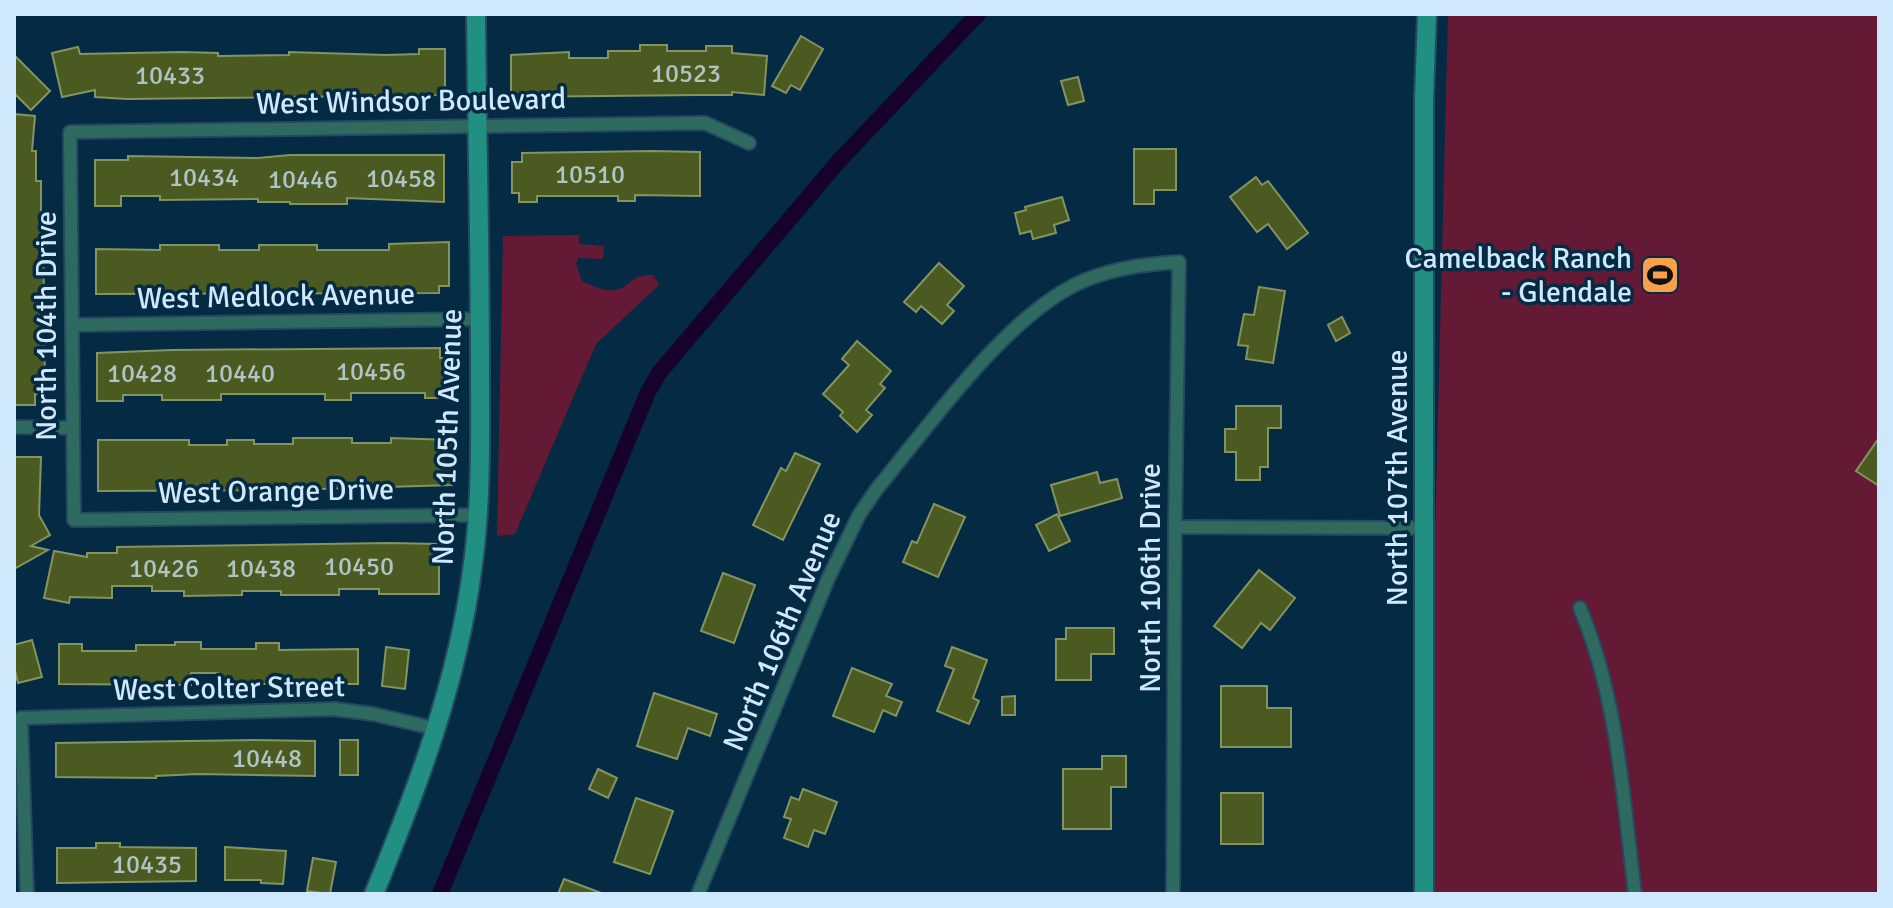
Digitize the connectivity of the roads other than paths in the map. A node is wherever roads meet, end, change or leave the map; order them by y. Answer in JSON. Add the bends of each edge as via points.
{"nodes":[{"id":1,"x":476,"y":14,"type":"edge"},
{"id":2,"x":1427,"y":14,"type":"edge"},
{"id":3,"x":477,"y":125,"type":"junction"},
{"id":4,"x":70,"y":132,"type":"joint"},
{"id":5,"x":749,"y":143,"type":"dead end"},
{"id":6,"x":1179,"y":262,"type":"joint"},
{"id":7,"x":480,"y":319,"type":"junction"},
{"id":8,"x":72,"y":325,"type":"junction"},
{"id":9,"x":14,"y":427,"type":"edge"},
{"id":10,"x":72,"y":428,"type":"junction"},
{"id":11,"x":479,"y":515,"type":"junction"},
{"id":12,"x":74,"y":520,"type":"joint"},
{"id":13,"x":1175,"y":527,"type":"junction"},
{"id":14,"x":1426,"y":528,"type":"junction"},
{"id":15,"x":1580,"y":608,"type":"dead end"},
{"id":16,"x":437,"y":729,"type":"junction"},
{"id":17,"x":19,"y":814,"type":"edge"},
{"id":18,"x":27,"y":894,"type":"edge"},
{"id":19,"x":374,"y":894,"type":"edge"},
{"id":20,"x":698,"y":894,"type":"edge"},
{"id":21,"x":1173,"y":894,"type":"edge"},
{"id":22,"x":1424,"y":894,"type":"edge"},
{"id":23,"x":1635,"y":894,"type":"edge"}],
"edges":[{"from":1,"to":3,"type":"street","name":"North 105th Avenue"},
{"from":2,"to":14,"type":"street","name":"North 107th Avenue"},
{"from":3,"to":4,"type":"street","name":"West Windsor Boulevard"},
{"from":3,"to":5,"type":"street","name":"West Windsor Boulevard","via":[[705,123]]},
{"from":3,"to":7,"type":"street","name":"North 105th Avenue"},
{"from":4,"to":8,"type":"street","name":"North 104th Drive"},
{"from":6,"to":13,"type":"street","name":"North 106th Drive"},
{"from":6,"to":20,"type":"street","name":"North 106th Avenue","via":[[1116,270],[1083,281],[1024,320],[876,490],[828,579]]},
{"from":7,"to":8,"type":"street","name":"West Medlock Avenue"},
{"from":7,"to":11,"type":"street","name":"North 105th Avenue"},
{"from":8,"to":10,"type":"street","name":"North 104th Drive"},
{"from":9,"to":10,"type":"street"},
{"from":10,"to":12,"type":"street","name":"North 104th Drive"},
{"from":11,"to":12,"type":"street","name":"West Orange Drive"},
{"from":11,"to":16,"type":"street","name":"North 105th Avenue","via":[[464,618]]},
{"from":13,"to":14,"type":"street"},
{"from":13,"to":21,"type":"street","name":"North 106th Drive"},
{"from":14,"to":22,"type":"street","name":"North 107th Avenue"},
{"from":15,"to":23,"type":"street","via":[[1611,707]]},
{"from":16,"to":17,"type":"street","name":"West Colter Street","via":[[334,709],[21,718]]},
{"from":16,"to":19,"type":"street","name":"North 105th Avenue"},
{"from":17,"to":18,"type":"street"}]}
